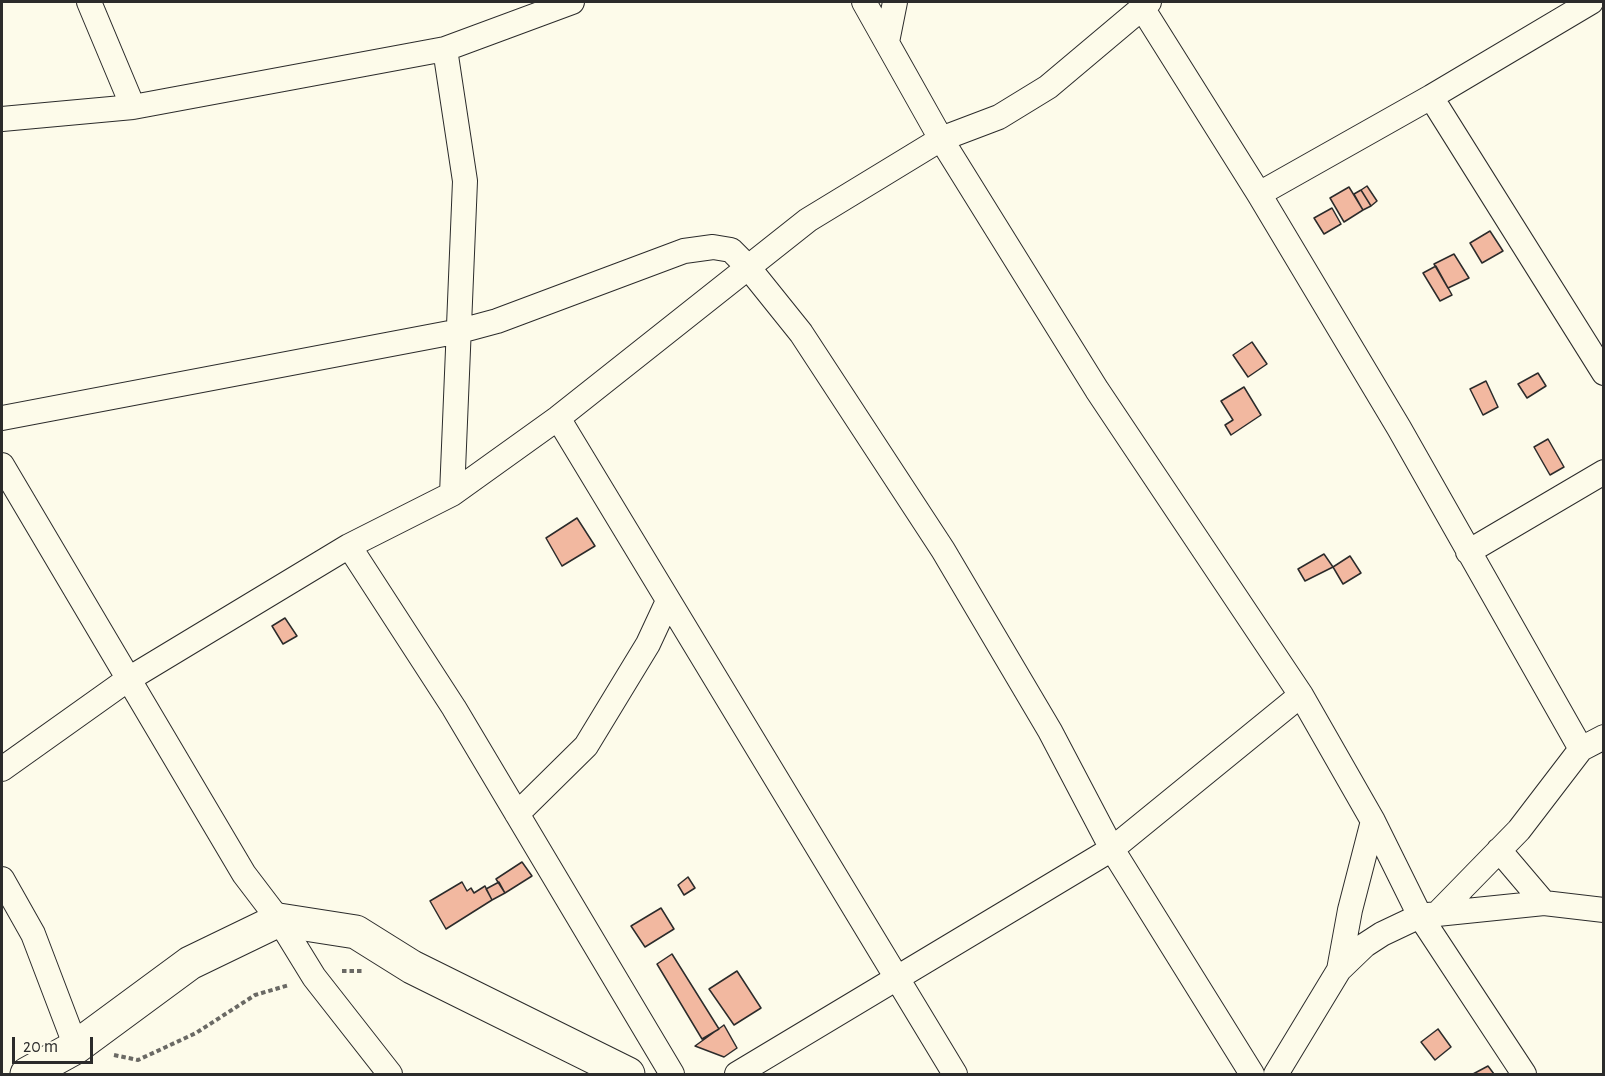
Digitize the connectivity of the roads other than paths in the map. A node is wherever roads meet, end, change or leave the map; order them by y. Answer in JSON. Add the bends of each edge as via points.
{"nodes":[{"id":1,"x":89,"y":2,"type":"edge"},
{"id":2,"x":572,"y":2,"type":"edge"},
{"id":3,"x":864,"y":2,"type":"edge"},
{"id":4,"x":895,"y":2,"type":"edge"},
{"id":5,"x":1591,"y":2,"type":"edge"},
{"id":6,"x":1145,"y":4,"type":"edge"},
{"id":7,"x":887,"y":42,"type":"junction"},
{"id":8,"x":445,"y":49,"type":"junction"},
{"id":9,"x":1431,"y":98,"type":"junction"},
{"id":10,"x":133,"y":107,"type":"junction"},
{"id":11,"x":2,"y":119,"type":"edge"},
{"id":12,"x":941,"y":139,"type":"junction"},
{"id":13,"x":1259,"y":194,"type":"junction"},
{"id":14,"x":748,"y":267,"type":"junction"},
{"id":15,"x":460,"y":331,"type":"junction"},
{"id":16,"x":1604,"y":373,"type":"edge"},
{"id":17,"x":2,"y":418,"type":"edge"},
{"id":18,"x":558,"y":418,"type":"junction"},
{"id":19,"x":2,"y":465,"type":"edge"},
{"id":20,"x":1604,"y":472,"type":"edge"},
{"id":21,"x":453,"y":494,"type":"junction"},
{"id":22,"x":349,"y":546,"type":"junction"},
{"id":23,"x":1468,"y":552,"type":"junction"},
{"id":24,"x":668,"y":601,"type":"junction"},
{"id":25,"x":127,"y":680,"type":"junction"},
{"id":26,"x":1301,"y":695,"type":"junction"},
{"id":27,"x":1604,"y":737,"type":"edge"},
{"id":28,"x":1581,"y":748,"type":"junction"},
{"id":29,"x":2,"y":769,"type":"edge"},
{"id":30,"x":517,"y":814,"type":"junction"},
{"id":31,"x":1373,"y":821,"type":"junction"},
{"id":32,"x":1112,"y":849,"type":"junction"},
{"id":33,"x":1499,"y":850,"type":"junction"},
{"id":34,"x":2,"y":879,"type":"edge"},
{"id":35,"x":1544,"y":903,"type":"junction"},
{"id":36,"x":1604,"y":910,"type":"edge"},
{"id":37,"x":1428,"y":915,"type":"junction"},
{"id":38,"x":279,"y":920,"type":"junction"},
{"id":39,"x":1339,"y":970,"type":"junction"},
{"id":40,"x":898,"y":980,"type":"junction"},
{"id":41,"x":76,"y":1047,"type":"junction"},
{"id":42,"x":36,"y":1073,"type":"edge"},
{"id":43,"x":390,"y":1074,"type":"edge"},
{"id":44,"x":628,"y":1074,"type":"edge"},
{"id":45,"x":672,"y":1074,"type":"edge"},
{"id":46,"x":737,"y":1074,"type":"edge"},
{"id":47,"x":955,"y":1074,"type":"edge"},
{"id":48,"x":1251,"y":1074,"type":"edge"},
{"id":49,"x":1276,"y":1074,"type":"edge"},
{"id":50,"x":1524,"y":1074,"type":"edge"}],
"edges":[{"from":1,"to":10,"type":"street"},
{"from":2,"to":8,"type":"street"},
{"from":3,"to":7,"type":"street"},
{"from":4,"to":7,"type":"street"},
{"from":5,"to":9,"type":"street"},
{"from":6,"to":12,"type":"street","via":[[1048,87],[999,117]]},
{"from":6,"to":13,"type":"street"},
{"from":7,"to":12,"type":"street"},
{"from":8,"to":10,"type":"street"},
{"from":8,"to":15,"type":"street","via":[[465,181]]},
{"from":9,"to":13,"type":"street"},
{"from":9,"to":16,"type":"street"},
{"from":10,"to":11,"type":"street"},
{"from":12,"to":14,"type":"street","via":[[808,220]]},
{"from":12,"to":26,"type":"street","via":[[1096,390]]},
{"from":13,"to":23,"type":"street"},
{"from":14,"to":15,"type":"street","via":[[731,250],[713,247],[684,251],[497,321]]},
{"from":14,"to":18,"type":"street"},
{"from":14,"to":32,"type":"street","via":[[801,333],[943,550],[1050,731]]},
{"from":15,"to":17,"type":"street"},
{"from":15,"to":21,"type":"street"},
{"from":18,"to":21,"type":"street"},
{"from":18,"to":24,"type":"street"},
{"from":19,"to":25,"type":"street"},
{"from":20,"to":23,"type":"street"},
{"from":21,"to":22,"type":"street"},
{"from":22,"to":25,"type":"street"},
{"from":22,"to":30,"type":"street"},
{"from":23,"to":28,"type":"street"},
{"from":24,"to":30,"type":"street","via":[[648,644],[586,746]]},
{"from":24,"to":40,"type":"street"},
{"from":25,"to":29,"type":"street"},
{"from":25,"to":38,"type":"street","via":[[244,874]]},
{"from":26,"to":31,"type":"street"},
{"from":26,"to":32,"type":"street"},
{"from":27,"to":28,"type":"street"},
{"from":28,"to":33,"type":"street","via":[[1519,830]]},
{"from":30,"to":45,"type":"street"},
{"from":31,"to":37,"type":"street"},
{"from":31,"to":39,"type":"street"},
{"from":32,"to":40,"type":"street"},
{"from":32,"to":48,"type":"street"},
{"from":33,"to":35,"type":"street"},
{"from":33,"to":37,"type":"street"},
{"from":34,"to":41,"type":"street","via":[[33,934]]},
{"from":35,"to":36,"type":"street"},
{"from":35,"to":37,"type":"street"},
{"from":37,"to":39,"type":"street","via":[[1365,945]]},
{"from":37,"to":50,"type":"street"},
{"from":38,"to":41,"type":"street","via":[[190,963]]},
{"from":38,"to":43,"type":"street","via":[[314,977]]},
{"from":38,"to":44,"type":"street","via":[[356,932],[412,967]]},
{"from":39,"to":49,"type":"street"},
{"from":40,"to":46,"type":"street"},
{"from":40,"to":47,"type":"street"},
{"from":41,"to":42,"type":"street"}]}
